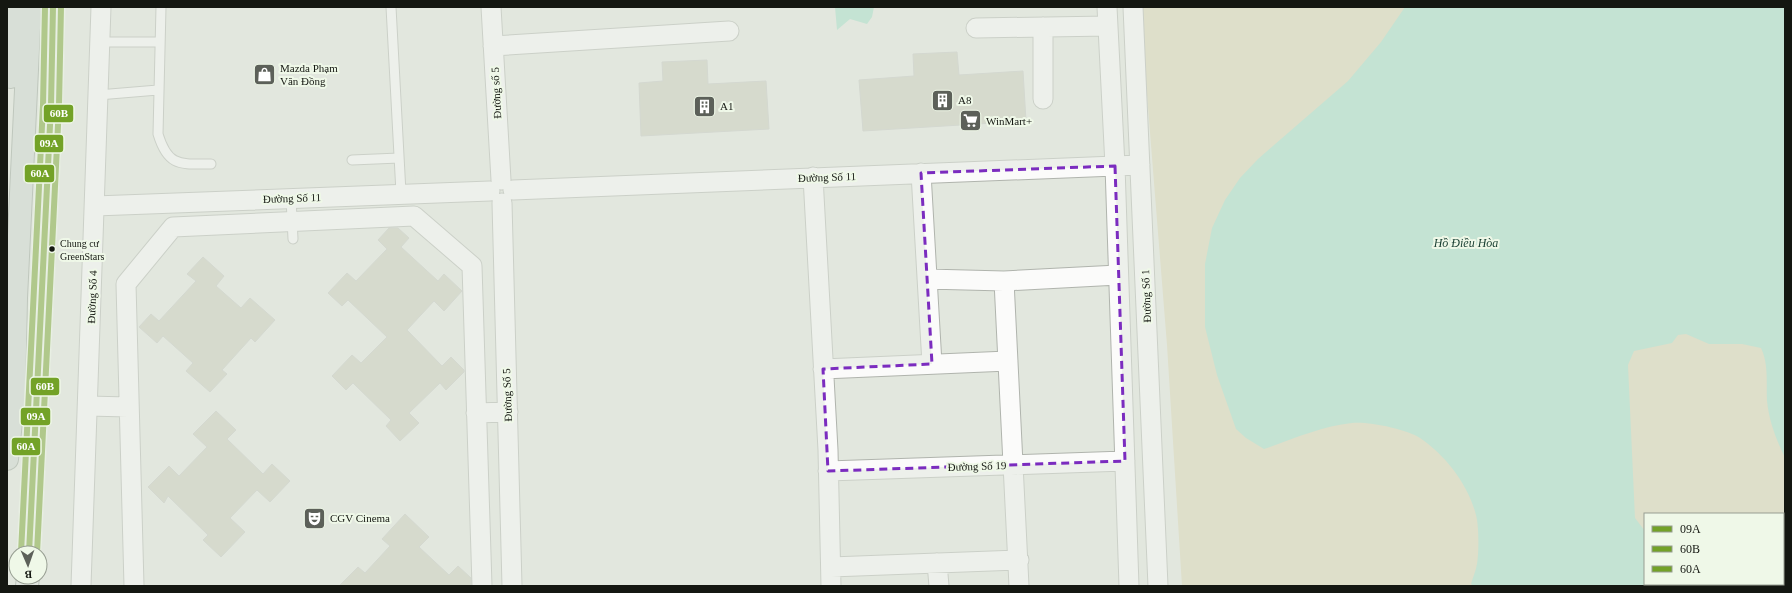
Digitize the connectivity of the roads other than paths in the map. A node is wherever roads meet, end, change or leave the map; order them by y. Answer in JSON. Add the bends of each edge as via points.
{"nodes":[{"id":1,"x":14,"y":7,"type":"edge"},
{"id":2,"x":18,"y":7,"type":"edge"},
{"id":3,"x":30,"y":7,"type":"edge"},
{"id":4,"x":53,"y":7,"type":"edge"},
{"id":5,"x":101,"y":7,"type":"edge"},
{"id":6,"x":161,"y":7,"type":"edge"},
{"id":7,"x":391,"y":7,"type":"edge"},
{"id":8,"x":491,"y":7,"type":"edge"},
{"id":9,"x":1133,"y":7,"type":"edge"},
{"id":10,"x":1107,"y":16,"type":"edge"},
{"id":11,"x":1043,"y":27,"type":"junction"},
{"id":12,"x":976,"y":28,"type":"dead end"},
{"id":13,"x":729,"y":30,"type":"dead end"},
{"id":14,"x":100,"y":42,"type":"junction"},
{"id":15,"x":159,"y":42,"type":"junction"},
{"id":16,"x":493,"y":46,"type":"junction"},
{"id":17,"x":158,"y":90,"type":"junction"},
{"id":18,"x":98,"y":95,"type":"junction"},
{"id":19,"x":1043,"y":99,"type":"dead end"},
{"id":20,"x":399,"y":158,"type":"junction"},
{"id":21,"x":352,"y":160,"type":"dead end"},
{"id":22,"x":211,"y":164,"type":"dead end"},
{"id":23,"x":1140,"y":165,"type":"junction"},
{"id":24,"x":1115,"y":166,"type":"junction"},
{"id":25,"x":921,"y":173,"type":"junction"},
{"id":26,"x":813,"y":177,"type":"junction"},
{"id":27,"x":501,"y":191,"type":"junction"},
{"id":28,"x":401,"y":193,"type":"junction"},
{"id":29,"x":291,"y":198,"type":"junction"},
{"id":30,"x":95,"y":206,"type":"junction"},
{"id":31,"x":7,"y":210,"type":"edge"},
{"id":32,"x":292,"y":230,"type":"junction"},
{"id":33,"x":1118,"y":275,"type":"junction"},
{"id":34,"x":927,"y":279,"type":"junction"},
{"id":35,"x":1004,"y":281,"type":"junction"},
{"id":36,"x":7,"y":345,"type":"edge"},
{"id":37,"x":1008,"y":361,"type":"junction"},
{"id":38,"x":932,"y":364,"type":"junction"},
{"id":39,"x":823,"y":369,"type":"junction"},
{"id":40,"x":88,"y":406,"type":"junction"},
{"id":41,"x":128,"y":407,"type":"junction"},
{"id":42,"x":508,"y":412,"type":"junction"},
{"id":43,"x":476,"y":413,"type":"junction"},
{"id":44,"x":7,"y":459,"type":"edge"},
{"id":45,"x":1126,"y":460,"type":"junction"},
{"id":46,"x":1014,"y":464,"type":"junction"},
{"id":47,"x":828,"y":471,"type":"junction"},
{"id":48,"x":29,"y":545,"type":"edge"},
{"id":49,"x":1019,"y":560,"type":"junction"},
{"id":50,"x":937,"y":563,"type":"junction"},
{"id":51,"x":831,"y":567,"type":"junction"},
{"id":52,"x":512,"y":580,"type":"edge"},
{"id":53,"x":482,"y":581,"type":"edge"},
{"id":54,"x":81,"y":586,"type":"edge"},
{"id":55,"x":134,"y":586,"type":"edge"},
{"id":56,"x":831,"y":586,"type":"edge"},
{"id":57,"x":939,"y":586,"type":"edge"},
{"id":58,"x":1019,"y":586,"type":"edge"},
{"id":59,"x":1129,"y":586,"type":"edge"},
{"id":60,"x":1158,"y":586,"type":"edge"}],
"edges":[{"from":1,"to":31,"type":"highway"},
{"from":2,"to":36,"type":"main road"},
{"from":3,"to":44,"type":"highway","via":[[16,298],[14,396]]},
{"from":4,"to":48,"type":"main road","via":[[51,105]]},
{"from":5,"to":14,"type":"street","name":"Đường Số 4"},
{"from":6,"to":15,"type":"lane"},
{"from":7,"to":20,"type":"lane"},
{"from":8,"to":16,"type":"street","name":"Đường số 5"},
{"from":9,"to":23,"type":"street","name":"Đường Số 1"},
{"from":10,"to":11,"type":"street"},
{"from":10,"to":24,"type":"street"},
{"from":11,"to":12,"type":"street"},
{"from":11,"to":19,"type":"street"},
{"from":13,"to":16,"type":"street"},
{"from":14,"to":15,"type":"lane"},
{"from":14,"to":18,"type":"street","name":"Đường Số 4"},
{"from":15,"to":17,"type":"lane"},
{"from":16,"to":27,"type":"street","name":"Đường số 5"},
{"from":17,"to":18,"type":"lane"},
{"from":17,"to":22,"type":"lane","via":[[158,134],[163,149],[171,158],[184,164]]},
{"from":18,"to":30,"type":"street","name":"Đường Số 4"},
{"from":20,"to":21,"type":"lane"},
{"from":20,"to":28,"type":"lane"},
{"from":23,"to":24,"type":"street","name":"Đường Số 11"},
{"from":23,"to":60,"type":"street","name":"Đường Số 1"},
{"from":24,"to":25,"type":"street","name":"Đường Số 11"},
{"from":24,"to":33,"type":"street"},
{"from":25,"to":26,"type":"street","name":"Đường Số 11"},
{"from":25,"to":34,"type":"street"},
{"from":26,"to":27,"type":"street","name":"Đường Số 11"},
{"from":26,"to":39,"type":"street"},
{"from":27,"to":28,"type":"street","name":"Đường Số 11"},
{"from":27,"to":42,"type":"street","name":"Đường Số 5"},
{"from":28,"to":29,"type":"street","name":"Đường Số 11"},
{"from":29,"to":30,"type":"street","name":"Đường Số 11"},
{"from":29,"to":32,"type":"lane"},
{"from":30,"to":40,"type":"street","name":"Đường Số 4"},
{"from":32,"to":41,"type":"street","via":[[173,227],[126,284]]},
{"from":32,"to":43,"type":"street","via":[[414,216],[472,266]]},
{"from":33,"to":35,"type":"street"},
{"from":33,"to":45,"type":"street"},
{"from":34,"to":35,"type":"street"},
{"from":34,"to":38,"type":"street"},
{"from":35,"to":37,"type":"street"},
{"from":37,"to":38,"type":"street"},
{"from":37,"to":46,"type":"street"},
{"from":38,"to":39,"type":"street"},
{"from":39,"to":47,"type":"street"},
{"from":40,"to":41,"type":"street"},
{"from":40,"to":54,"type":"street","name":"Đường Số 4"},
{"from":41,"to":55,"type":"street"},
{"from":42,"to":43,"type":"street"},
{"from":42,"to":52,"type":"street","name":"Đường Số 5"},
{"from":43,"to":53,"type":"street"},
{"from":45,"to":46,"type":"street","name":"Đường Số 19"},
{"from":45,"to":59,"type":"street"},
{"from":46,"to":47,"type":"street","name":"Đường Số 19"},
{"from":46,"to":49,"type":"street"},
{"from":47,"to":51,"type":"street"},
{"from":49,"to":50,"type":"street"},
{"from":49,"to":58,"type":"street"},
{"from":50,"to":51,"type":"street"},
{"from":50,"to":57,"type":"street"},
{"from":51,"to":56,"type":"street"},
{"from":52,"to":53,"type":"street"}]}
